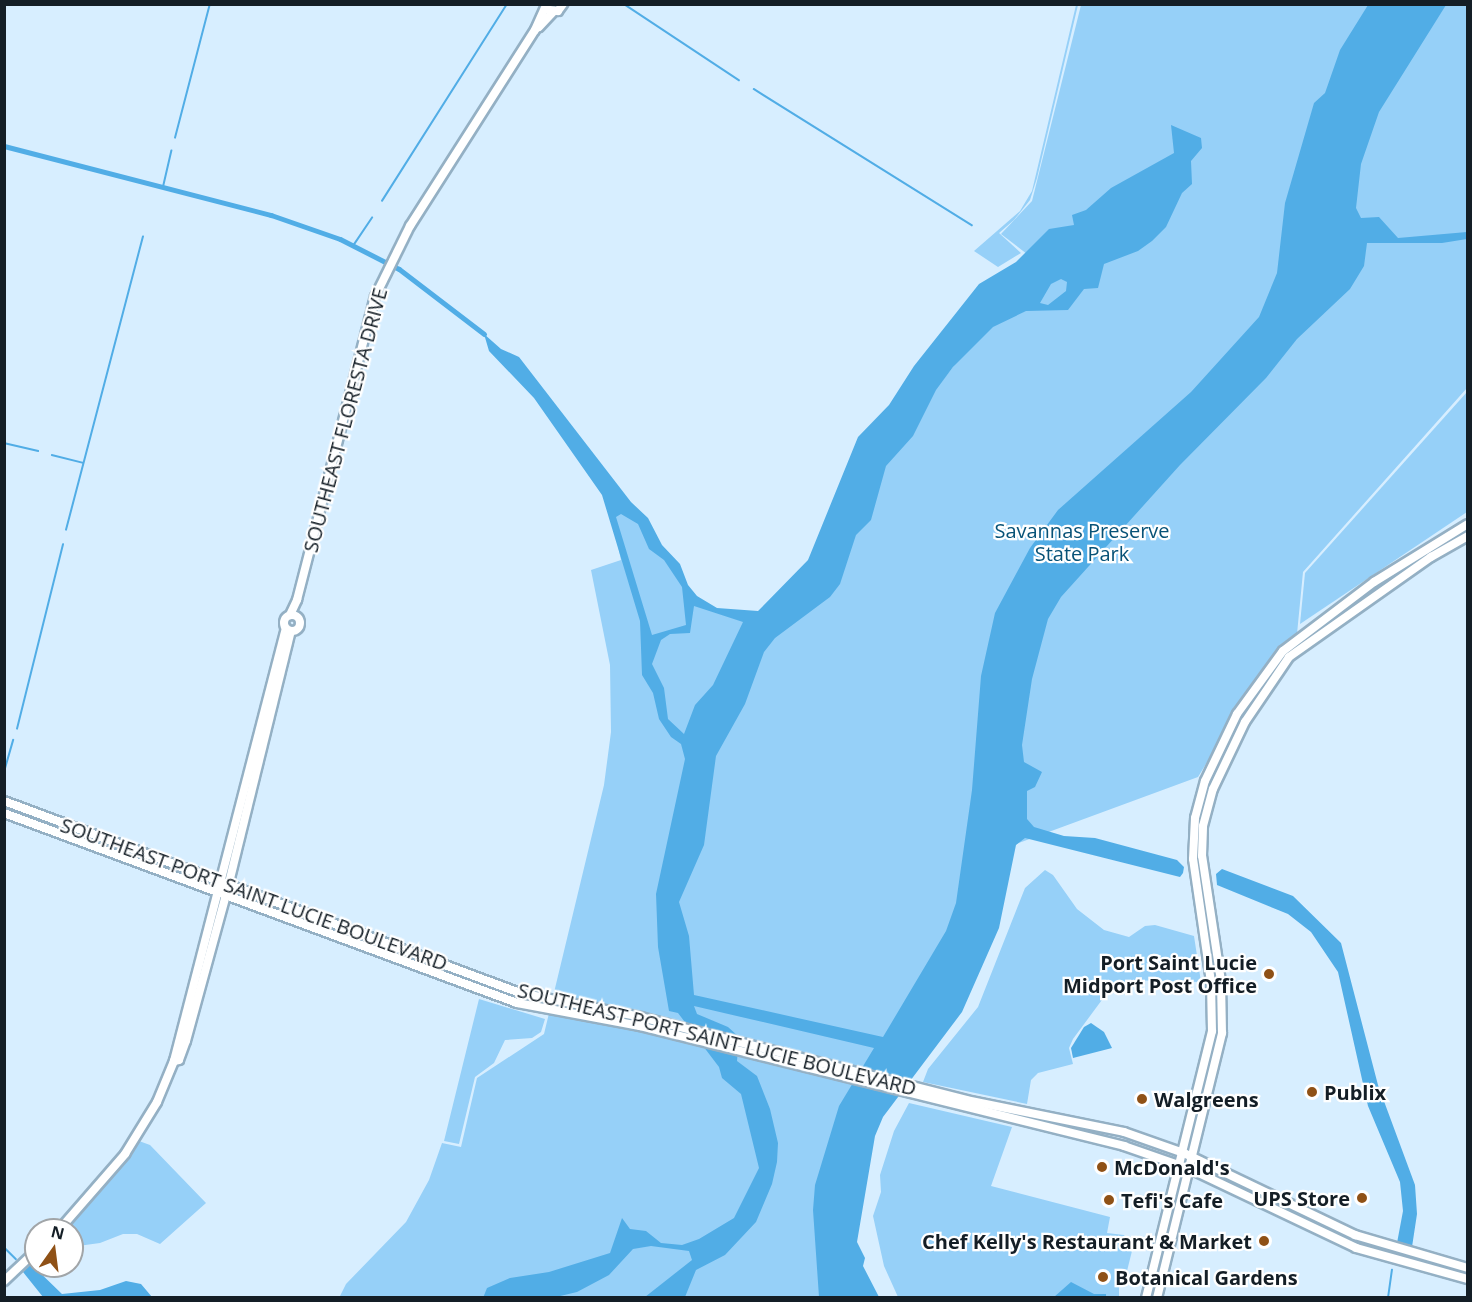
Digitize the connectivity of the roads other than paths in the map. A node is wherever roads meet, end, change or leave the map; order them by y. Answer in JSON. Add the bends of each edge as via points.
{"nodes":[{"id":1,"x":563,"y":4,"type":"edge"},
{"id":2,"x":546,"y":5,"type":"edge"},
{"id":3,"x":554,"y":11,"type":"junction"},
{"id":4,"x":535,"y":30,"type":"junction"},
{"id":5,"x":1467,"y":524,"type":"edge"},
{"id":6,"x":1467,"y":536,"type":"edge"},
{"id":7,"x":293,"y":616,"type":"junction"},
{"id":8,"x":289,"y":630,"type":"junction"},
{"id":9,"x":4,"y":801,"type":"edge"},
{"id":10,"x":4,"y":813,"type":"edge"},
{"id":11,"x":225,"y":883,"type":"junction"},
{"id":12,"x":217,"y":892,"type":"junction"},
{"id":13,"x":226,"y":895,"type":"junction"},
{"id":14,"x":498,"y":985,"type":"junction"},
{"id":15,"x":474,"y":988,"type":"junction"},
{"id":16,"x":174,"y":1061,"type":"junction"},
{"id":17,"x":1065,"y":1119,"type":"junction"},
{"id":18,"x":1042,"y":1127,"type":"junction"},
{"id":19,"x":1184,"y":1153,"type":"junction"},
{"id":20,"x":1193,"y":1157,"type":"junction"},
{"id":21,"x":1180,"y":1165,"type":"junction"},
{"id":22,"x":1190,"y":1169,"type":"junction"},
{"id":23,"x":1287,"y":1217,"type":"junction"},
{"id":24,"x":69,"y":1218,"type":"edge"},
{"id":25,"x":1355,"y":1236,"type":"junction"},
{"id":26,"x":1356,"y":1248,"type":"junction"},
{"id":27,"x":1406,"y":1253,"type":"junction"},
{"id":28,"x":24,"y":1262,"type":"edge"},
{"id":29,"x":1467,"y":1268,"type":"edge"},
{"id":30,"x":1467,"y":1279,"type":"edge"},
{"id":31,"x":4,"y":1281,"type":"edge"},
{"id":32,"x":1146,"y":1298,"type":"edge"},
{"id":33,"x":1157,"y":1298,"type":"edge"}],
"edges":[{"from":1,"to":3,"type":"street","name":"SOUTHEAST FLORESTA DRIVE"},
{"from":2,"to":3,"type":"street"},
{"from":2,"to":4,"type":"street","name":"SOUTHEAST FLORESTA DRIVE"},
{"from":3,"to":4,"type":"street","name":"SOUTHEAST FLORESTA DRIVE"},
{"from":4,"to":7,"type":"street","name":"SOUTHEAST FLORESTA DRIVE","via":[[396,252],[375,297]]},
{"from":5,"to":19,"type":"street","via":[[1394,569],[1282,651],[1237,714],[1205,781],[1195,818],[1193,859],[1211,982],[1212,1031]]},
{"from":6,"to":20,"type":"street","via":[[1431,556],[1289,657],[1245,722],[1213,789],[1203,826],[1202,856],[1221,981],[1222,1033]]},
{"from":7,"to":8,"type":"street","via":[[284,620]]},
{"from":7,"to":8,"type":"street","via":[[300,626]]},
{"from":8,"to":11,"type":"street"},
{"from":9,"to":11,"type":"main road","name":"SOUTHEAST PORT SAINT LUCIE BOULEVARD"},
{"from":10,"to":12,"type":"main road","name":"SOUTHEAST PORT SAINT LUCIE BOULEVARD"},
{"from":11,"to":12,"type":"street"},
{"from":11,"to":13,"type":"street"},
{"from":11,"to":14,"type":"main road","name":"SOUTHEAST PORT SAINT LUCIE BOULEVARD"},
{"from":12,"to":13,"type":"main road","name":"SOUTHEAST PORT SAINT LUCIE BOULEVARD"},
{"from":12,"to":16,"type":"street"},
{"from":13,"to":15,"type":"main road","name":"SOUTHEAST PORT SAINT LUCIE BOULEVARD"},
{"from":13,"to":16,"type":"street","via":[[186,1041],[179,1060]]},
{"from":14,"to":15,"type":"main road","via":[[491,989],[479,985]]},
{"from":14,"to":17,"type":"main road","name":"SOUTHEAST PORT SAINT LUCIE BOULEVARD","via":[[540,999],[667,1023],[928,1090]]},
{"from":15,"to":18,"type":"main road","name":"SOUTHEAST PORT SAINT LUCIE BOULEVARD","via":[[540,1009],[670,1034]]},
{"from":16,"to":24,"type":"street","via":[[157,1102],[125,1154]]},
{"from":17,"to":18,"type":"main road","via":[[1046,1122]]},
{"from":17,"to":19,"type":"main road","name":"SOUTHEAST PORT SAINT LUCIE BOULEVARD","via":[[1124,1132]]},
{"from":18,"to":21,"type":"main road","name":"SOUTHEAST PORT SAINT LUCIE BOULEVARD","via":[[1124,1146]]},
{"from":19,"to":20,"type":"main road","name":"SOUTHEAST PORT SAINT LUCIE BOULEVARD"},
{"from":19,"to":21,"type":"street"},
{"from":20,"to":22,"type":"street"},
{"from":20,"to":25,"type":"main road","name":"SOUTHEAST PORT SAINT LUCIE BOULEVARD"},
{"from":21,"to":22,"type":"main road","name":"SOUTHEAST PORT SAINT LUCIE BOULEVARD"},
{"from":21,"to":32,"type":"street"},
{"from":22,"to":23,"type":"main road","name":"SOUTHEAST PORT SAINT LUCIE BOULEVARD"},
{"from":22,"to":33,"type":"street"},
{"from":23,"to":25,"type":"main road","via":[[1347,1239]]},
{"from":23,"to":26,"type":"main road","name":"SOUTHEAST PORT SAINT LUCIE BOULEVARD"},
{"from":25,"to":27,"type":"main road","name":"SOUTHEAST PORT SAINT LUCIE BOULEVARD"},
{"from":26,"to":27,"type":"main road","via":[[1369,1246]]},
{"from":26,"to":30,"type":"main road","name":"SOUTHEAST PORT SAINT LUCIE BOULEVARD"},
{"from":27,"to":29,"type":"main road","name":"SOUTHEAST PORT SAINT LUCIE BOULEVARD"},
{"from":28,"to":31,"type":"street"}]}
